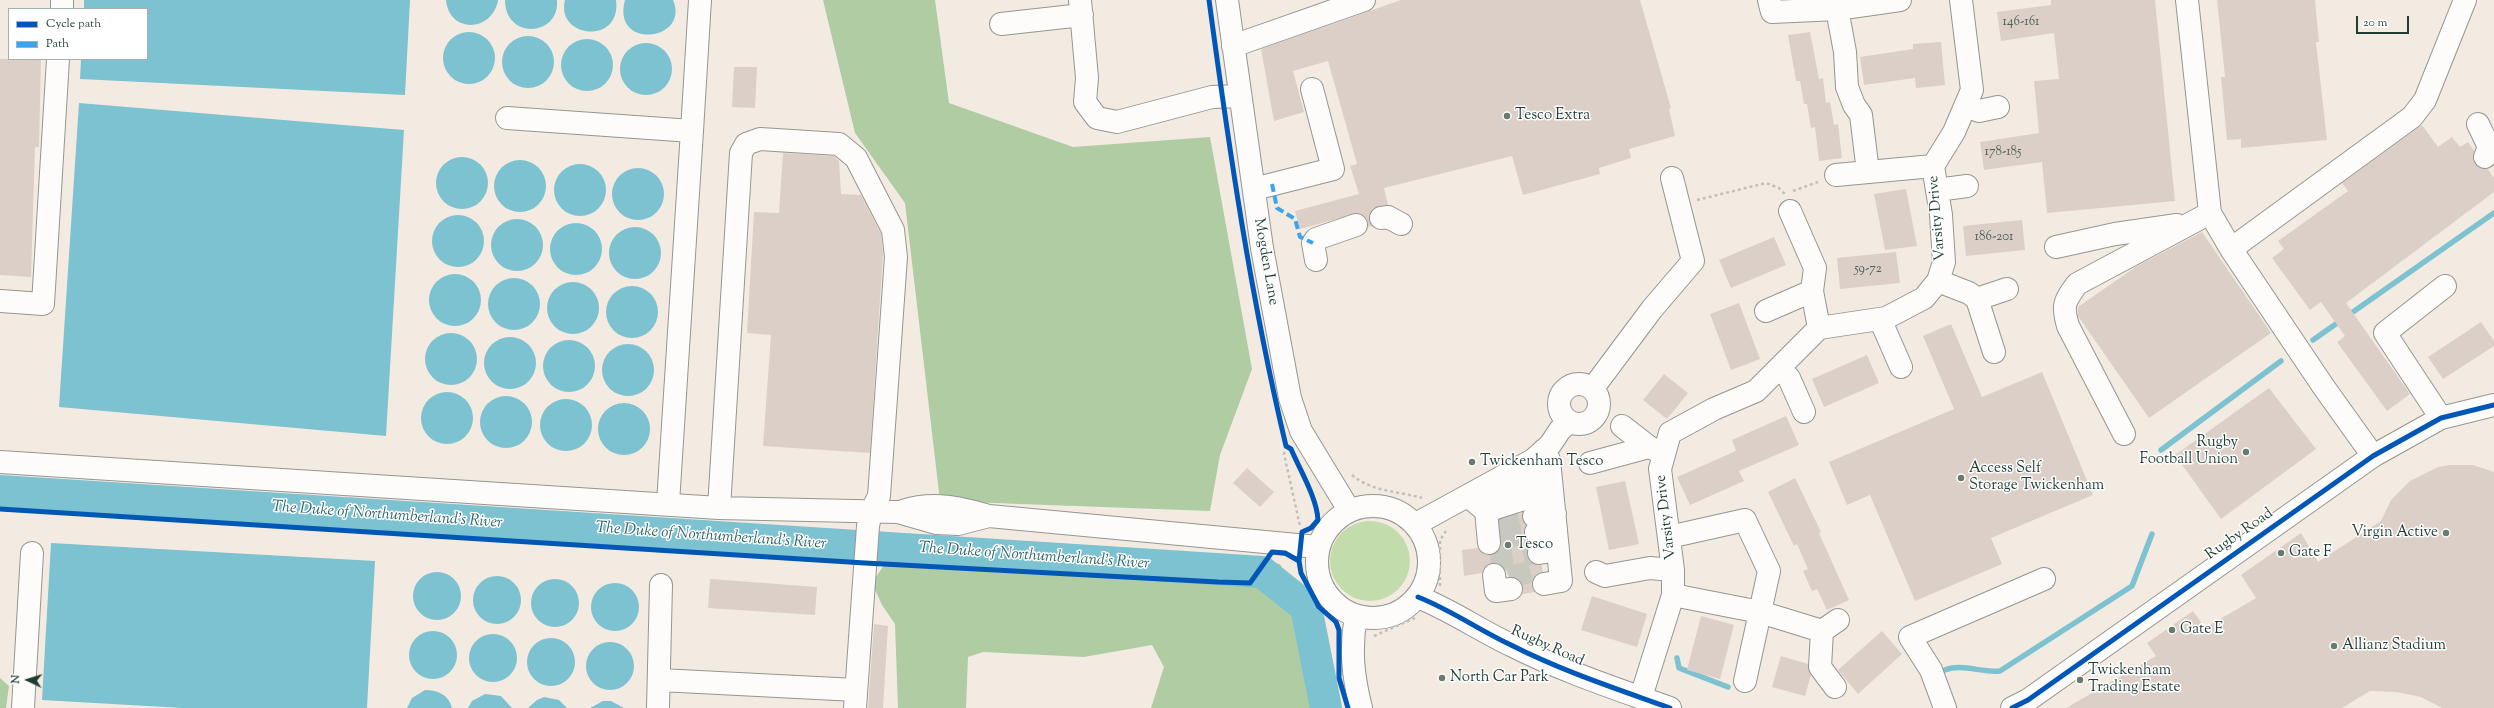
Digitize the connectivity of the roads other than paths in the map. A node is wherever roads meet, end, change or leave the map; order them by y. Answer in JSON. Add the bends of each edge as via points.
{"nodes":[{"id":1,"x":700,"y":0,"type":"edge"},
{"id":2,"x":1227,"y":0,"type":"edge"},
{"id":3,"x":1364,"y":0,"type":"edge"},
{"id":4,"x":1769,"y":0,"type":"edge"},
{"id":5,"x":1898,"y":0,"type":"edge"},
{"id":6,"x":1961,"y":0,"type":"edge"},
{"id":7,"x":2187,"y":0,"type":"edge"},
{"id":8,"x":2465,"y":0,"type":"edge"},
{"id":9,"x":1081,"y":8,"type":"edge"},
{"id":10,"x":1837,"y":10,"type":"junction"},
{"id":11,"x":1001,"y":24,"type":"dead end"},
{"id":12,"x":1233,"y":46,"type":"junction"},
{"id":13,"x":58,"y":60,"type":"edge"},
{"id":14,"x":1312,"y":89,"type":"dead end"},
{"id":15,"x":1240,"y":96,"type":"junction"},
{"id":16,"x":1965,"y":106,"type":"junction"},
{"id":17,"x":1998,"y":107,"type":"dead end"},
{"id":18,"x":507,"y":118,"type":"dead end"},
{"id":19,"x":2478,"y":124,"type":"dead end"},
{"id":20,"x":692,"y":130,"type":"junction"},
{"id":21,"x":2485,"y":157,"type":"dead end"},
{"id":22,"x":1933,"y":166,"type":"junction"},
{"id":23,"x":1868,"y":172,"type":"junction"},
{"id":24,"x":1836,"y":175,"type":"road end"},
{"id":25,"x":1672,"y":178,"type":"dead end"},
{"id":26,"x":1967,"y":186,"type":"dead end"},
{"id":27,"x":1254,"y":189,"type":"junction"},
{"id":28,"x":1937,"y":190,"type":"junction"},
{"id":29,"x":1788,"y":203,"type":"road end"},
{"id":30,"x":2201,"y":218,"type":"junction"},
{"id":31,"x":1356,"y":225,"type":"dead end"},
{"id":32,"x":2056,"y":247,"type":"dead end"},
{"id":33,"x":2231,"y":249,"type":"junction"},
{"id":34,"x":1316,"y":260,"type":"dead end"},
{"id":35,"x":1938,"y":281,"type":"junction"},
{"id":36,"x":2445,"y":286,"type":"dead end"},
{"id":37,"x":2007,"y":289,"type":"dead end"},
{"id":38,"x":1814,"y":296,"type":"junction"},
{"id":39,"x":1977,"y":299,"type":"junction"},
{"id":40,"x":0,"y":301,"type":"edge"},
{"id":41,"x":1766,"y":311,"type":"dead end"},
{"id":42,"x":1880,"y":319,"type":"junction"},
{"id":43,"x":1819,"y":328,"type":"junction"},
{"id":44,"x":1994,"y":352,"type":"dead end"},
{"id":45,"x":1901,"y":367,"type":"dead end"},
{"id":46,"x":1779,"y":368,"type":"junction"},
{"id":47,"x":1592,"y":388,"type":"junction"},
{"id":48,"x":2492,"y":411,"type":"edge"},
{"id":49,"x":1804,"y":412,"type":"dead end"},
{"id":50,"x":2441,"y":418,"type":"junction"},
{"id":51,"x":1569,"y":422,"type":"junction"},
{"id":52,"x":1622,"y":426,"type":"dead end"},
{"id":53,"x":2124,"y":434,"type":"dead end"},
{"id":54,"x":1657,"y":451,"type":"junction"},
{"id":55,"x":2373,"y":456,"type":"junction"},
{"id":56,"x":0,"y":462,"type":"edge"},
{"id":57,"x":1590,"y":463,"type":"dead end"},
{"id":58,"x":1549,"y":470,"type":"junction"},
{"id":59,"x":668,"y":503,"type":"junction"},
{"id":60,"x":718,"y":508,"type":"junction"},
{"id":61,"x":1349,"y":510,"type":"junction"},
{"id":62,"x":869,"y":519,"type":"junction"},
{"id":63,"x":1487,"y":522,"type":"junction"},
{"id":64,"x":1416,"y":524,"type":"junction"},
{"id":65,"x":1309,"y":536,"type":"junction"},
{"id":66,"x":1669,"y":537,"type":"junction"},
{"id":67,"x":1547,"y":546,"type":"dead end"},
{"id":68,"x":32,"y":553,"type":"dead end"},
{"id":69,"x":1673,"y":570,"type":"junction"},
{"id":70,"x":1596,"y":572,"type":"dead end"},
{"id":71,"x":2044,"y":579,"type":"dead end"},
{"id":72,"x":661,"y":585,"type":"dead end"},
{"id":73,"x":1673,"y":595,"type":"junction"},
{"id":74,"x":1418,"y":607,"type":"junction"},
{"id":75,"x":1760,"y":612,"type":"junction"},
{"id":76,"x":1356,"y":616,"type":"junction"},
{"id":77,"x":660,"y":680,"type":"junction"},
{"id":78,"x":1745,"y":680,"type":"dead end"},
{"id":79,"x":1835,"y":687,"type":"dead end"},
{"id":80,"x":1641,"y":698,"type":"junction"},
{"id":81,"x":855,"y":699,"type":"edge"},
{"id":82,"x":23,"y":708,"type":"edge"},
{"id":83,"x":658,"y":708,"type":"edge"},
{"id":84,"x":1361,"y":708,"type":"edge"},
{"id":85,"x":1670,"y":708,"type":"edge"},
{"id":86,"x":1945,"y":708,"type":"edge"},
{"id":87,"x":2012,"y":708,"type":"edge"}],
"edges":[{"from":1,"to":20,"type":"street"},
{"from":2,"to":12,"type":"street","name":"Mogden Lane"},
{"from":3,"to":12,"type":"street"},
{"from":4,"to":10,"type":"street","via":[[1772,12]]},
{"from":5,"to":10,"type":"street"},
{"from":6,"to":16,"type":"street","name":"Varsity Drive","via":[[1972,90]]},
{"from":7,"to":30,"type":"street"},
{"from":8,"to":33,"type":"street","via":[[2425,100],[2412,117]]},
{"from":9,"to":11,"type":"street"},
{"from":9,"to":15,"type":"street","via":[[1087,78],[1085,102],[1097,118],[1117,122],[1212,97]]},
{"from":10,"to":23,"type":"street","via":[[1848,87],[1854,105],[1861,115]]},
{"from":12,"to":15,"type":"street","name":"Mogden Lane"},
{"from":13,"to":40,"type":"street","via":[[43,304]]},
{"from":14,"to":27,"type":"street","via":[[1333,169]]},
{"from":15,"to":27,"type":"street","name":"Mogden Lane"},
{"from":16,"to":17,"type":"street","via":[[1979,111]]},
{"from":16,"to":22,"type":"street","name":"Varsity Drive","via":[[1954,132]]},
{"from":18,"to":20,"type":"street"},
{"from":19,"to":21,"type":"street","via":[[2489,147]]},
{"from":20,"to":59,"type":"street"},
{"from":22,"to":23,"type":"street","name":"Varsity Drive"},
{"from":22,"to":28,"type":"street","name":"Varsity Drive"},
{"from":23,"to":24,"type":"street","name":"Varsity Drive"},
{"from":25,"to":47,"type":"street","via":[[1693,261],[1652,309]]},
{"from":26,"to":28,"type":"street"},
{"from":27,"to":61,"type":"street","name":"Mogden Lane","via":[[1290,398],[1301,431]]},
{"from":28,"to":35,"type":"street","name":"Varsity Drive","via":[[1944,262]]},
{"from":29,"to":38,"type":"street","via":[[1815,268]]},
{"from":30,"to":32,"type":"street"},
{"from":30,"to":33,"type":"street"},
{"from":30,"to":53,"type":"street","via":[[2077,284],[2066,300],[2064,311],[2068,326]]},
{"from":31,"to":34,"type":"street","via":[[1316,239],[1312,243]]},
{"from":33,"to":55,"type":"street","via":[[2322,386]]},
{"from":35,"to":39,"type":"street","via":[[1969,293]]},
{"from":35,"to":42,"type":"street","name":"Varsity Drive","via":[[1924,298]]},
{"from":36,"to":50,"type":"street","via":[[2385,333]]},
{"from":37,"to":39,"type":"street"},
{"from":38,"to":41,"type":"street"},
{"from":38,"to":43,"type":"street"},
{"from":39,"to":44,"type":"street"},
{"from":42,"to":43,"type":"street","name":"Varsity Drive"},
{"from":42,"to":45,"type":"street"},
{"from":43,"to":46,"type":"street","name":"Varsity Drive"},
{"from":46,"to":49,"type":"street","via":[[1789,378]]},
{"from":46,"to":54,"type":"street","name":"Varsity Drive","via":[[1756,391],[1714,409],[1670,433]]},
{"from":47,"to":51,"type":"street","via":[[1598,394],[1600,404],[1597,415],[1590,422],[1580,425]]},
{"from":47,"to":51,"type":"street","via":[[1582,384],[1568,387],[1562,394],[1559,404],[1562,415]]},
{"from":48,"to":50,"type":"street","name":"Rugby Road"},
{"from":50,"to":55,"type":"street","name":"Rugby Road"},
{"from":51,"to":58,"type":"street"},
{"from":52,"to":54,"type":"street"},
{"from":54,"to":57,"type":"street"},
{"from":54,"to":66,"type":"street","name":"Varsity Drive"},
{"from":55,"to":87,"type":"street","name":"Rugby Road","via":[[2028,700]]},
{"from":56,"to":59,"type":"street"},
{"from":58,"to":63,"type":"street"},
{"from":58,"to":63,"type":"street","via":[[1533,460]]},
{"from":58,"to":67,"type":"street"},
{"from":59,"to":60,"type":"street"},
{"from":60,"to":62,"type":"street"},
{"from":60,"to":62,"type":"street","via":[[741,153],[746,144],[760,139],[839,144],[856,158],[893,230],[896,257],[879,496]]},
{"from":61,"to":64,"type":"street","via":[[1368,506],[1385,507],[1402,513]]},
{"from":61,"to":65,"type":"street","via":[[1324,534]]},
{"from":62,"to":65,"type":"street","via":[[920,505],[950,506],[989,516]]},
{"from":62,"to":81,"type":"street"},
{"from":63,"to":64,"type":"street"},
{"from":64,"to":74,"type":"street","via":[[1426,541],[1430,560],[1427,580]]},
{"from":65,"to":76,"type":"street","via":[[1321,584],[1330,598],[1342,609]]},
{"from":66,"to":69,"type":"street","name":"Varsity Drive"},
{"from":66,"to":75,"type":"street","via":[[1745,520],[1769,571]]},
{"from":68,"to":82,"type":"street"},
{"from":69,"to":70,"type":"street","via":[[1650,568],[1605,576]]},
{"from":69,"to":73,"type":"street","name":"Varsity Drive"},
{"from":71,"to":86,"type":"street","via":[[1910,637],[1931,670]]},
{"from":72,"to":77,"type":"street"},
{"from":73,"to":75,"type":"street"},
{"from":73,"to":80,"type":"street","name":"Varsity Drive"},
{"from":74,"to":76,"type":"street","via":[[1373,619]]},
{"from":74,"to":80,"type":"street","name":"Rugby Road","via":[[1435,604],[1511,646]]},
{"from":75,"to":78,"type":"street"},
{"from":75,"to":79,"type":"street","via":[[1823,626],[1820,667]]},
{"from":76,"to":84,"type":"street","via":[[1352,651],[1354,680]]},
{"from":77,"to":81,"type":"street"},
{"from":77,"to":83,"type":"street"},
{"from":80,"to":85,"type":"street","name":"Rugby Road"}]}
